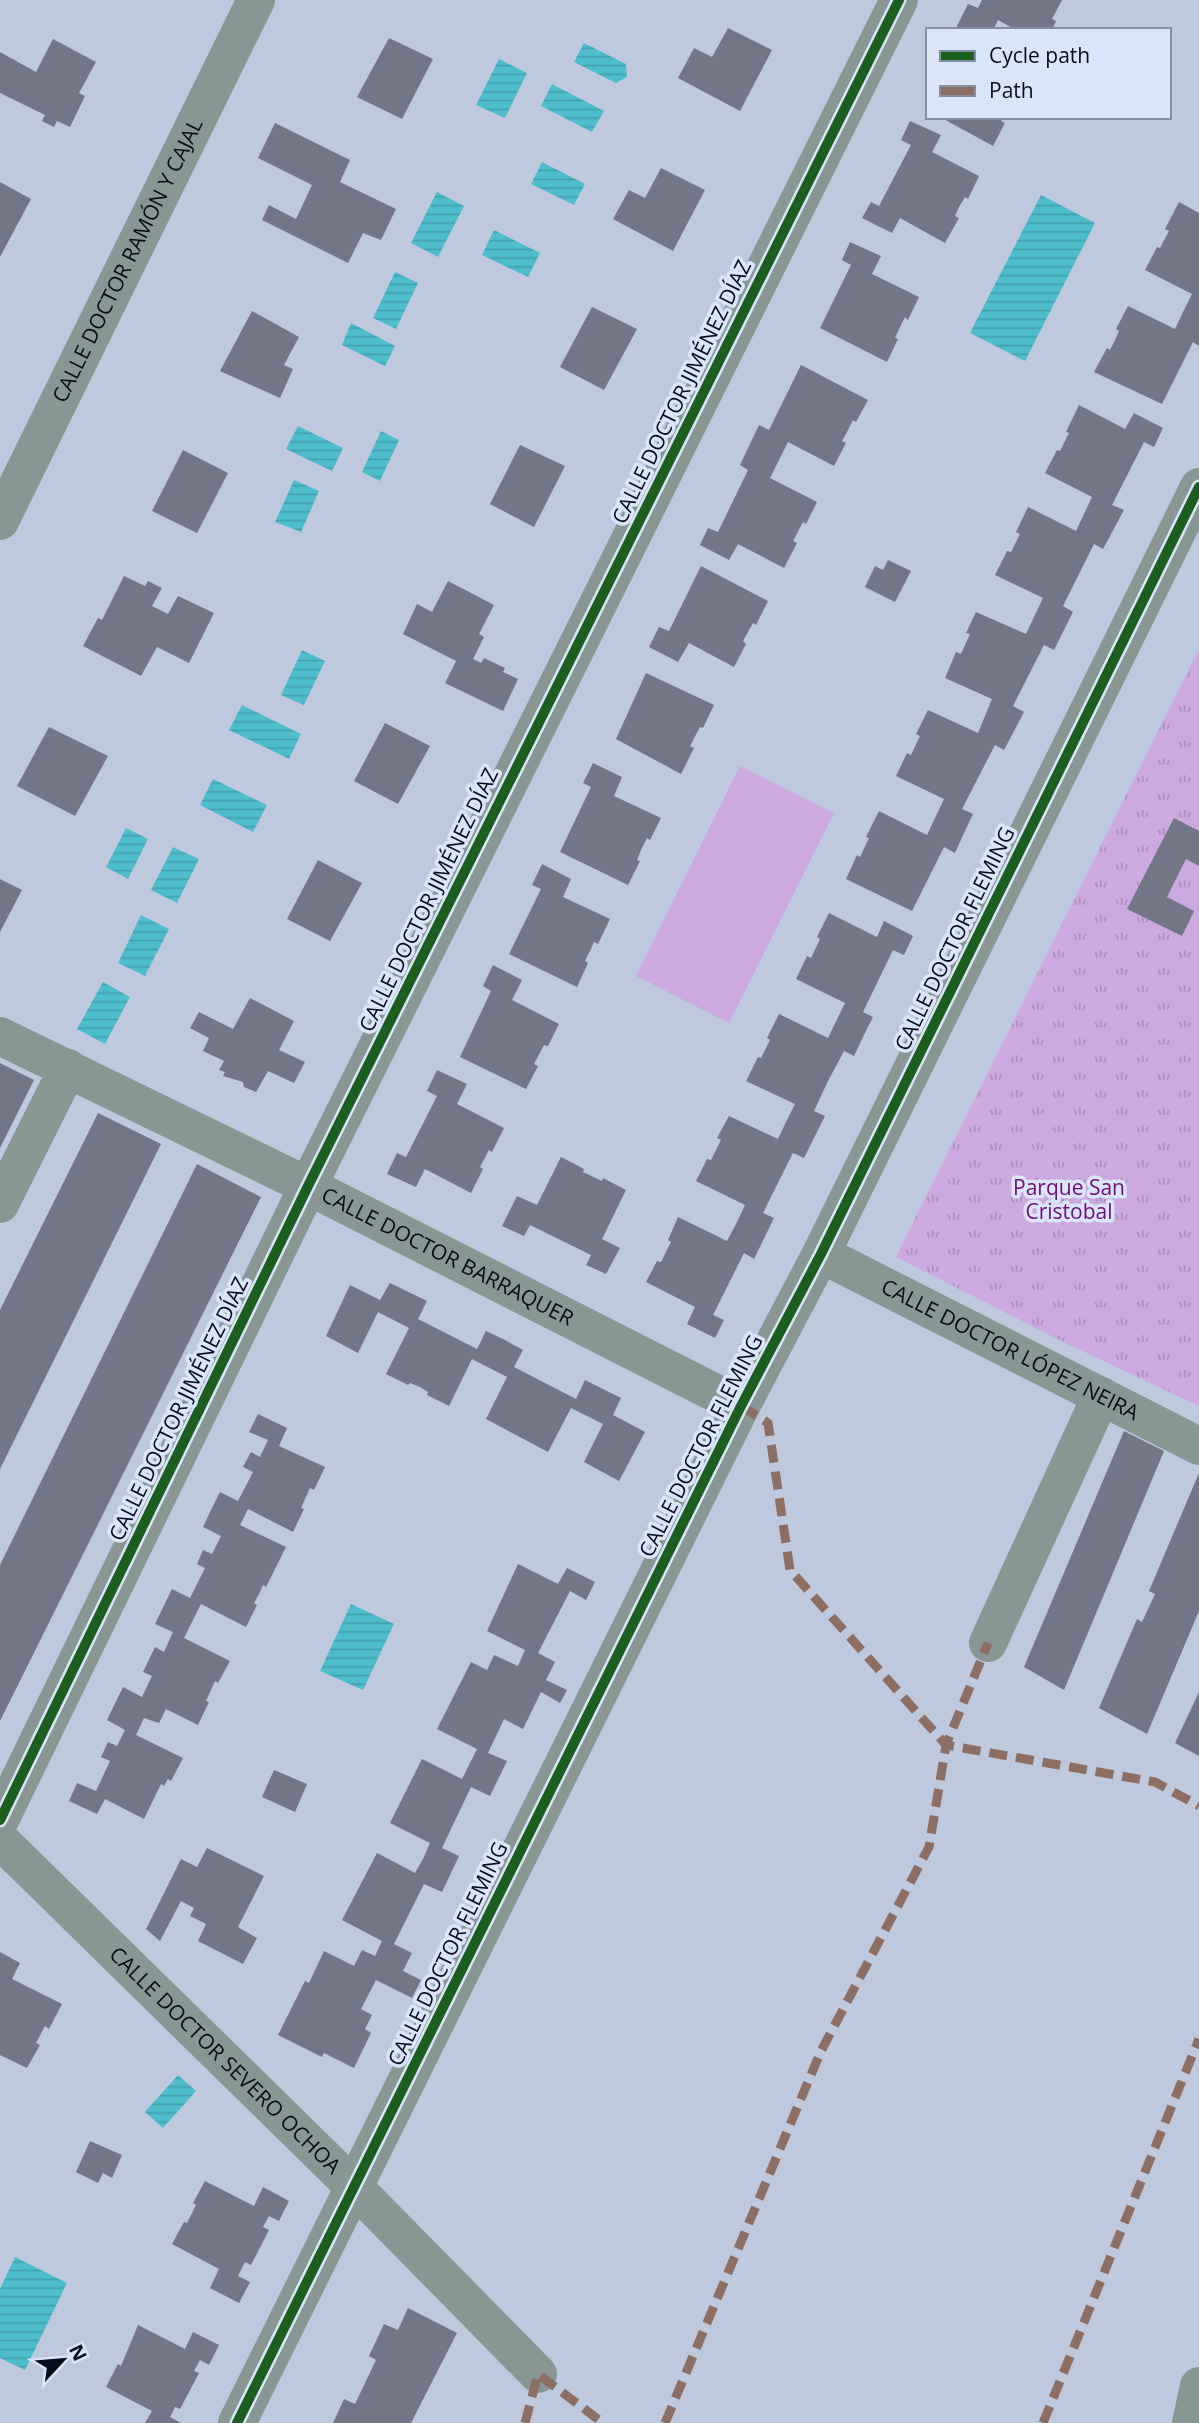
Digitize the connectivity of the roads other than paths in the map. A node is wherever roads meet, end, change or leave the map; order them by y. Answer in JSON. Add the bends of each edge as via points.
{"nodes":[{"id":1,"x":256,"y":0,"type":"edge"},
{"id":2,"x":899,"y":0,"type":"edge"},
{"id":3,"x":1199,"y":487,"type":"edge"},
{"id":4,"x":0,"y":521,"type":"edge"},
{"id":5,"x":0,"y":1036,"type":"edge"},
{"id":6,"x":68,"y":1068,"type":"junction"},
{"id":7,"x":309,"y":1186,"type":"junction"},
{"id":8,"x":0,"y":1204,"type":"edge"},
{"id":9,"x":821,"y":1254,"type":"junction"},
{"id":10,"x":1101,"y":1396,"type":"junction"},
{"id":11,"x":741,"y":1406,"type":"junction"},
{"id":12,"x":1199,"y":1446,"type":"edge"},
{"id":13,"x":988,"y":1643,"type":"dead end"},
{"id":14,"x":0,"y":1820,"type":"edge"},
{"id":15,"x":0,"y":1840,"type":"edge"},
{"id":16,"x":354,"y":2187,"type":"junction"},
{"id":17,"x":538,"y":2374,"type":"dead end"},
{"id":18,"x":1199,"y":2386,"type":"edge"},
{"id":19,"x":237,"y":2423,"type":"edge"},
{"id":20,"x":1191,"y":2423,"type":"edge"}],
"edges":[{"from":1,"to":4,"type":"street","name":"CALLE DOCTOR RAMÓN Y CAJAL"},
{"from":2,"to":7,"type":"street","name":"CALLE DOCTOR JIMÉNEZ DÍAZ"},
{"from":3,"to":9,"type":"street","name":"CALLE DOCTOR FLEMING"},
{"from":5,"to":6,"type":"street","name":"CALLE DOCTOR BARRAQUER"},
{"from":6,"to":7,"type":"street","name":"CALLE DOCTOR BARRAQUER"},
{"from":6,"to":8,"type":"street"},
{"from":7,"to":11,"type":"street","name":"CALLE DOCTOR BARRAQUER"},
{"from":7,"to":14,"type":"street","name":"CALLE DOCTOR JIMÉNEZ DÍAZ"},
{"from":9,"to":10,"type":"street","name":"CALLE DOCTOR LÓPEZ NEIRA"},
{"from":9,"to":11,"type":"street","name":"CALLE DOCTOR FLEMING"},
{"from":10,"to":12,"type":"street","name":"CALLE DOCTOR LÓPEZ NEIRA"},
{"from":10,"to":13,"type":"street"},
{"from":11,"to":16,"type":"street","name":"CALLE DOCTOR FLEMING"},
{"from":15,"to":16,"type":"street","name":"CALLE DOCTOR SEVERO OCHOA"},
{"from":16,"to":17,"type":"street","name":"CALLE DOCTOR SEVERO OCHOA"},
{"from":16,"to":19,"type":"street","name":"CALLE DOCTOR FLEMING"},
{"from":18,"to":20,"type":"street"}]}
